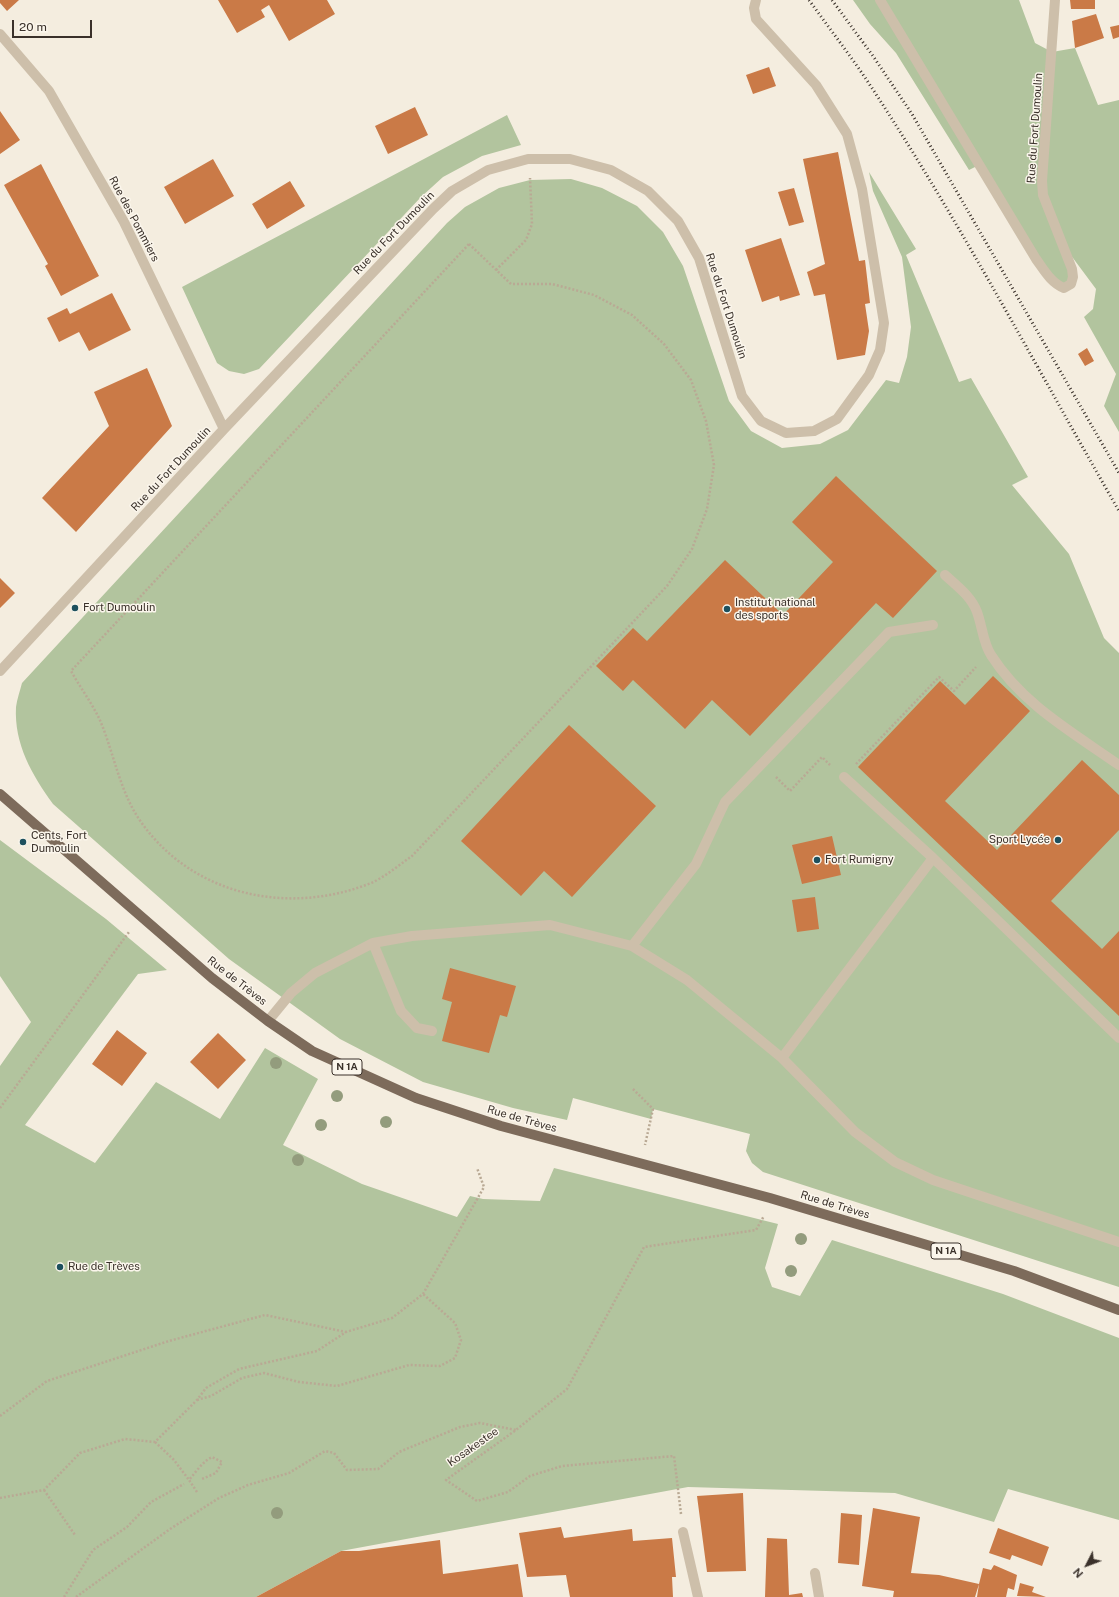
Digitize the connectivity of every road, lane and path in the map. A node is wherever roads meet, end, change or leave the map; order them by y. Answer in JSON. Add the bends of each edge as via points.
{"nodes":[{"id":1,"x":756,"y":0,"type":"edge"},
{"id":2,"x":880,"y":0,"type":"edge"},
{"id":3,"x":1055,"y":0,"type":"edge"},
{"id":4,"x":0,"y":34,"type":"edge"},
{"id":5,"x":528,"y":159,"type":"junction"},
{"id":6,"x":496,"y":270,"type":"junction"},
{"id":7,"x":224,"y":429,"type":"junction"},
{"id":8,"x":945,"y":575,"type":"dead end"},
{"id":9,"x":933,"y":625,"type":"dead end"},
{"id":10,"x":977,"y":667,"type":"dead end"},
{"id":11,"x":0,"y":671,"type":"edge"},
{"id":12,"x":1119,"y":765,"type":"edge"},
{"id":13,"x":844,"y":778,"type":"junction"},
{"id":14,"x":790,"y":791,"type":"dead end"},
{"id":15,"x":0,"y":794,"type":"edge"},
{"id":16,"x":933,"y":858,"type":"junction"},
{"id":17,"x":140,"y":917,"type":"junction"},
{"id":18,"x":373,"y":943,"type":"junction"},
{"id":19,"x":632,"y":946,"type":"junction"},
{"id":20,"x":268,"y":1021,"type":"junction"},
{"id":21,"x":432,"y":1031,"type":"dead end"},
{"id":22,"x":1119,"y":1038,"type":"edge"},
{"id":23,"x":782,"y":1058,"type":"junction"},
{"id":24,"x":633,"y":1089,"type":"dead end"},
{"id":25,"x":0,"y":1108,"type":"edge"},
{"id":26,"x":641,"y":1164,"type":"junction"},
{"id":27,"x":477,"y":1168,"type":"dead end"},
{"id":28,"x":770,"y":1198,"type":"junction"},
{"id":29,"x":1119,"y":1242,"type":"edge"},
{"id":30,"x":423,"y":1294,"type":"junction"},
{"id":31,"x":1119,"y":1310,"type":"edge"},
{"id":32,"x":346,"y":1332,"type":"junction"},
{"id":33,"x":197,"y":1400,"type":"junction"},
{"id":34,"x":0,"y":1416,"type":"edge"},
{"id":35,"x":516,"y":1430,"type":"junction"},
{"id":36,"x":155,"y":1442,"type":"junction"},
{"id":37,"x":202,"y":1479,"type":"dead end"},
{"id":38,"x":189,"y":1480,"type":"junction"},
{"id":39,"x":184,"y":1484,"type":"dead end"},
{"id":40,"x":44,"y":1490,"type":"junction"},
{"id":41,"x":198,"y":1492,"type":"dead end"},
{"id":42,"x":0,"y":1498,"type":"edge"},
{"id":43,"x":683,"y":1532,"type":"joint"},
{"id":44,"x":75,"y":1535,"type":"dead end"},
{"id":45,"x":816,"y":1573,"type":"dead end"},
{"id":46,"x":64,"y":1597,"type":"edge"},
{"id":47,"x":76,"y":1597,"type":"edge"},
{"id":48,"x":698,"y":1597,"type":"edge"},
{"id":49,"x":819,"y":1597,"type":"edge"}],
"edges":[{"from":1,"to":5,"type":"street","name":"Rue du Fort Dumoulin","via":[[756,19],[816,85],[847,134],[862,189],[884,323],[880,350],[869,375],[837,419],[814,431],[786,433],[761,421],[742,396],[699,258],[678,222],[648,191],[611,170],[570,159]]},
{"from":2,"to":3,"type":"street","name":"Rue du Fort Dumoulin","via":[[1036,259],[1051,280],[1064,288],[1071,284],[1072,269],[1043,195],[1042,180]]},
{"from":4,"to":7,"type":"street","name":"Rue des Pommiers","via":[[49,91],[124,222]]},
{"from":5,"to":6,"type":"path","via":[[532,224],[526,240]]},
{"from":5,"to":7,"type":"street","name":"Rue du Fort Dumoulin","via":[[488,170],[452,191]]},
{"from":6,"to":6,"type":"path","via":[[511,284],[552,284],[594,295],[632,315],[664,344],[691,380],[706,421],[714,465],[707,509],[692,549],[668,586],[412,856],[372,882],[320,898],[266,898],[240,892],[203,878],[168,854],[140,821],[123,787],[98,718],[71,671],[469,244]]},
{"from":7,"to":11,"type":"street","name":"Rue du Fort Dumoulin"},
{"from":8,"to":12,"type":"street","via":[[968,597],[977,611],[989,653],[1023,696],[1043,713]]},
{"from":9,"to":19,"type":"street","via":[[889,632],[725,802],[696,864]]},
{"from":10,"to":13,"type":"path","via":[[954,691],[939,677]]},
{"from":13,"to":14,"type":"path","via":[[822,757]]},
{"from":13,"to":16,"type":"street"},
{"from":15,"to":17,"type":"main road","name":"Rue de Trèves","number":"N 1A"},
{"from":16,"to":22,"type":"street"},
{"from":16,"to":23,"type":"street"},
{"from":17,"to":20,"type":"main road","name":"Rue de Trèves","number":"N 1A"},
{"from":17,"to":25,"type":"path"},
{"from":18,"to":19,"type":"street","via":[[412,936],[550,926]]},
{"from":18,"to":20,"type":"street","via":[[315,973],[290,993]]},
{"from":18,"to":21,"type":"street","via":[[401,1011],[417,1028]]},
{"from":19,"to":23,"type":"street","via":[[687,980]]},
{"from":20,"to":26,"type":"main road","name":"Rue de Trèves","number":"N 1A","via":[[312,1051],[416,1098],[501,1126]]},
{"from":23,"to":29,"type":"street","via":[[855,1132],[895,1162],[933,1180]]},
{"from":24,"to":26,"type":"path","via":[[653,1109]]},
{"from":26,"to":28,"type":"main road","name":"Rue de Trèves","number":"N 1A"},
{"from":27,"to":30,"type":"path","via":[[484,1187]]},
{"from":28,"to":31,"type":"main road","name":"Rue de Trèves","number":"N 1A","via":[[1014,1271]]},
{"from":28,"to":35,"type":"path","name":"Kosakestee","via":[[763,1220],[756,1230],[644,1247],[567,1389]]},
{"from":30,"to":32,"type":"path","via":[[392,1318]]},
{"from":30,"to":33,"type":"path","via":[[455,1323],[461,1340],[455,1358],[440,1366],[409,1365],[337,1386],[299,1382],[264,1373],[242,1378],[211,1396]]},
{"from":32,"to":33,"type":"path","via":[[317,1351],[239,1370],[206,1388]]},
{"from":32,"to":34,"type":"path","via":[[265,1315],[169,1341],[48,1381]]},
{"from":33,"to":36,"type":"path"},
{"from":35,"to":43,"type":"path","name":"Kosakestee","via":[[446,1480],[477,1501],[508,1492],[530,1476],[562,1466],[674,1456]]},
{"from":35,"to":47,"type":"path","via":[[480,1423],[460,1427],[399,1452],[378,1469],[347,1470],[334,1453],[324,1451],[289,1473],[248,1485],[219,1498],[170,1529]]},
{"from":36,"to":38,"type":"path","via":[[174,1460]]},
{"from":36,"to":40,"type":"path","via":[[125,1439],[80,1453]]},
{"from":37,"to":38,"type":"path","via":[[216,1473],[222,1462],[212,1457],[206,1460]]},
{"from":38,"to":41,"type":"path"},
{"from":39,"to":46,"type":"path","via":[[150,1502],[127,1527],[93,1550]]},
{"from":40,"to":42,"type":"path"},
{"from":40,"to":44,"type":"path"},
{"from":43,"to":48,"type":"street"},
{"from":45,"to":49,"type":"street"}]}
